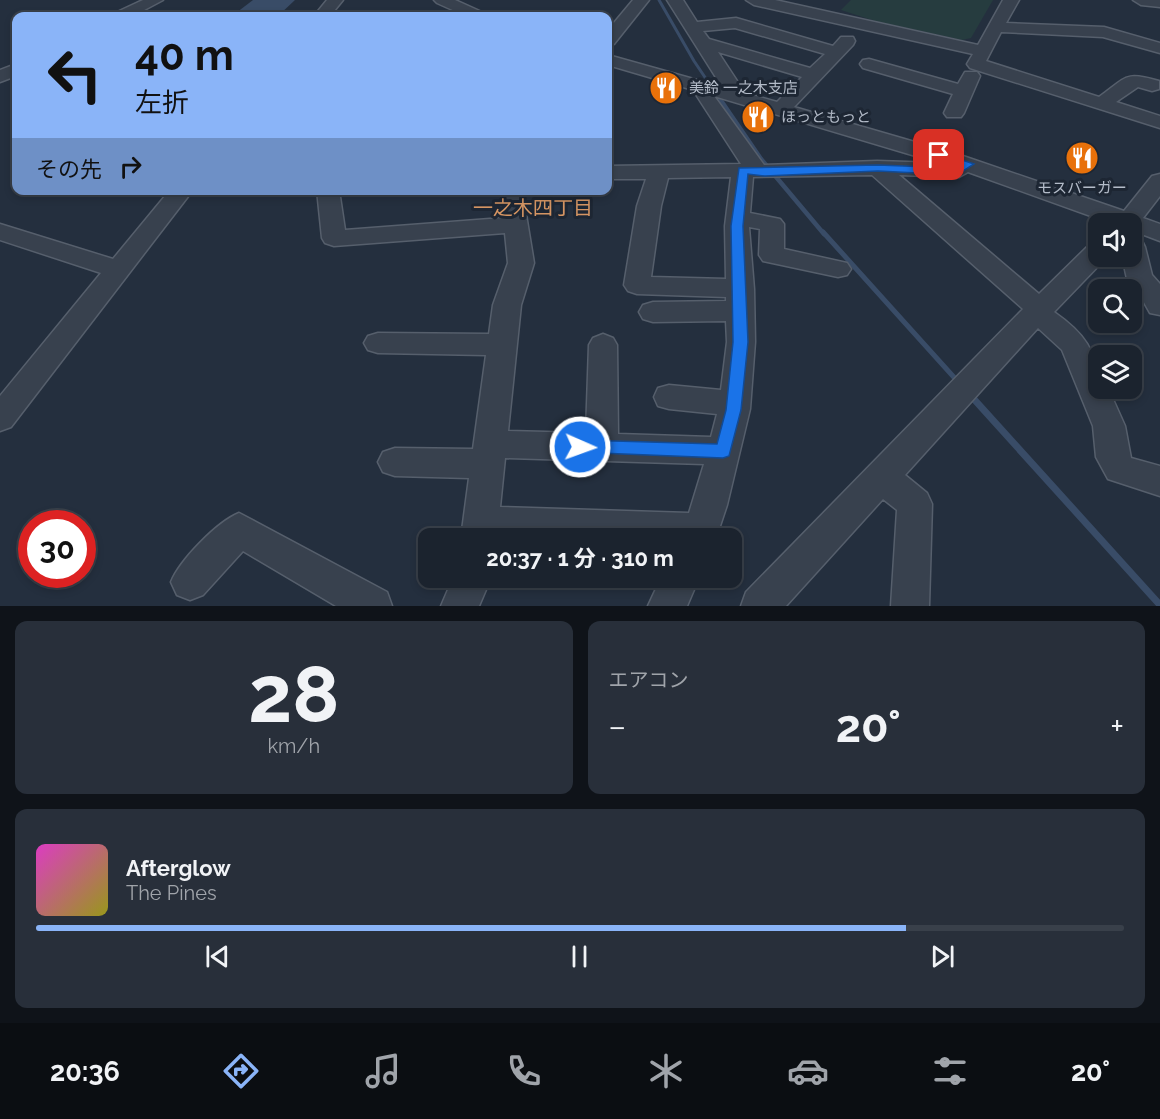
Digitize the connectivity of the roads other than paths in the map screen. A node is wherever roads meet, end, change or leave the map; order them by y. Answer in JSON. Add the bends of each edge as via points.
{"nodes":[{"id":1,"x":155,"y":0,"type":"edge"},
{"id":2,"x":335,"y":0,"type":"edge"},
{"id":3,"x":641,"y":0,"type":"edge"},
{"id":4,"x":675,"y":0,"type":"edge"},
{"id":5,"x":753,"y":0,"type":"edge"},
{"id":6,"x":1011,"y":0,"type":"edge"},
{"id":7,"x":1141,"y":0,"type":"edge"},
{"id":8,"x":454,"y":2,"type":"edge"},
{"id":9,"x":1160,"y":2,"type":"edge"},
{"id":10,"x":130,"y":12,"type":"edge"},
{"id":11,"x":325,"y":12,"type":"edge"},
{"id":12,"x":471,"y":12,"type":"edge"},
{"id":13,"x":863,"y":25,"type":"junction"},
{"id":14,"x":693,"y":27,"type":"junction"},
{"id":15,"x":996,"y":27,"type":"junction"},
{"id":16,"x":612,"y":35,"type":"edge"},
{"id":17,"x":1117,"y":35,"type":"junction"},
{"id":18,"x":704,"y":43,"type":"junction"},
{"id":19,"x":1102,"y":48,"type":"dead end"},
{"id":20,"x":1160,"y":48,"type":"edge"},
{"id":21,"x":837,"y":52,"type":"junction"},
{"id":22,"x":979,"y":58,"type":"junction"},
{"id":23,"x":612,"y":61,"type":"edge"},
{"id":24,"x":868,"y":64,"type":"dead end"},
{"id":25,"x":814,"y":75,"type":"junction"},
{"id":26,"x":1136,"y":79,"type":"dead end"},
{"id":27,"x":703,"y":87,"type":"junction"},
{"id":28,"x":964,"y":91,"type":"junction"},
{"id":29,"x":733,"y":96,"type":"junction"},
{"id":30,"x":1101,"y":104,"type":"junction"},
{"id":31,"x":781,"y":109,"type":"junction"},
{"id":32,"x":954,"y":113,"type":"dead end"},
{"id":33,"x":1160,"y":122,"type":"edge"},
{"id":34,"x":969,"y":164,"type":"junction"},
{"id":35,"x":878,"y":168,"type":"junction"},
{"id":36,"x":761,"y":171,"type":"junction"},
{"id":37,"x":658,"y":172,"type":"junction"},
{"id":38,"x":612,"y":173,"type":"edge"},
{"id":39,"x":1160,"y":181,"type":"edge"},
{"id":40,"x":178,"y":195,"type":"edge"},
{"id":41,"x":329,"y":195,"type":"edge"},
{"id":42,"x":512,"y":195,"type":"edge"},
{"id":43,"x":1089,"y":213,"type":"edge"},
{"id":44,"x":1140,"y":213,"type":"edge"},
{"id":45,"x":738,"y":218,"type":"junction"},
{"id":46,"x":515,"y":225,"type":"junction"},
{"id":47,"x":1142,"y":231,"type":"edge"},
{"id":48,"x":0,"y":232,"type":"edge"},
{"id":49,"x":1160,"y":233,"type":"edge"},
{"id":50,"x":1088,"y":261,"type":"edge"},
{"id":51,"x":1138,"y":267,"type":"edge"},
{"id":52,"x":838,"y":269,"type":"dead end"},
{"id":53,"x":119,"y":270,"type":"junction"},
{"id":54,"x":741,"y":302,"type":"junction"},
{"id":55,"x":1160,"y":306,"type":"edge"},
{"id":56,"x":1038,"y":311,"type":"junction"},
{"id":57,"x":653,"y":312,"type":"dead end"},
{"id":58,"x":378,"y":343,"type":"dead end"},
{"id":59,"x":502,"y":345,"type":"junction"},
{"id":60,"x":603,"y":345,"type":"dead end"},
{"id":61,"x":669,"y":397,"type":"dead end"},
{"id":62,"x":734,"y":404,"type":"junction"},
{"id":63,"x":0,"y":418,"type":"edge"},
{"id":64,"x":602,"y":447,"type":"junction"},
{"id":65,"x":723,"y":451,"type":"junction"},
{"id":66,"x":490,"y":454,"type":"junction"},
{"id":67,"x":395,"y":462,"type":"dead end"},
{"id":68,"x":880,"y":476,"type":"junction"},
{"id":69,"x":1160,"y":481,"type":"edge"},
{"id":70,"x":481,"y":528,"type":"edge"},
{"id":71,"x":702,"y":528,"type":"edge"},
{"id":72,"x":190,"y":582,"type":"dead end"},
{"id":73,"x":468,"y":588,"type":"edge"},
{"id":74,"x":675,"y":588,"type":"edge"},
{"id":75,"x":373,"y":606,"type":"edge"},
{"id":76,"x":460,"y":606,"type":"edge"},
{"id":77,"x":667,"y":606,"type":"edge"},
{"id":78,"x":760,"y":606,"type":"edge"},
{"id":79,"x":910,"y":606,"type":"edge"}],
"edges":[{"from":1,"to":10,"type":"street"},
{"from":2,"to":11,"type":"street"},
{"from":3,"to":16,"type":"street"},
{"from":4,"to":14,"type":"street"},
{"from":5,"to":13,"type":"street"},
{"from":6,"to":15,"type":"street"},
{"from":7,"to":9,"type":"street"},
{"from":8,"to":12,"type":"street"},
{"from":13,"to":21,"type":"street"},
{"from":13,"to":22,"type":"street"},
{"from":14,"to":18,"type":"street"},
{"from":14,"to":21,"type":"street","via":[[736,23]]},
{"from":15,"to":17,"type":"street"},
{"from":15,"to":22,"type":"street"},
{"from":17,"to":19,"type":"street"},
{"from":17,"to":20,"type":"street"},
{"from":18,"to":25,"type":"street"},
{"from":18,"to":29,"type":"street"},
{"from":21,"to":25,"type":"street"},
{"from":22,"to":28,"type":"street"},
{"from":22,"to":30,"type":"street"},
{"from":23,"to":27,"type":"street"},
{"from":24,"to":28,"type":"street","via":[[895,80]]},
{"from":25,"to":31,"type":"street"},
{"from":26,"to":30,"type":"street"},
{"from":27,"to":29,"type":"street"},
{"from":27,"to":36,"type":"street","via":[[704,95]]},
{"from":28,"to":32,"type":"street"},
{"from":29,"to":31,"type":"street"},
{"from":30,"to":33,"type":"street"},
{"from":31,"to":34,"type":"street"},
{"from":34,"to":35,"type":"street","via":[[957,171]]},
{"from":34,"to":43,"type":"street"},
{"from":35,"to":36,"type":"street"},
{"from":35,"to":56,"type":"street"},
{"from":36,"to":37,"type":"street"},
{"from":36,"to":45,"type":"street"},
{"from":37,"to":38,"type":"street"},
{"from":37,"to":54,"type":"street","via":[[637,285]]},
{"from":39,"to":44,"type":"street"},
{"from":40,"to":53,"type":"street"},
{"from":41,"to":46,"type":"street","via":[[334,238]]},
{"from":42,"to":46,"type":"street"},
{"from":45,"to":52,"type":"street","via":[[772,224],[772,255]]},
{"from":45,"to":54,"type":"street"},
{"from":46,"to":59,"type":"street","via":[[520,263],[507,304]]},
{"from":47,"to":49,"type":"street"},
{"from":48,"to":53,"type":"street"},
{"from":50,"to":56,"type":"street"},
{"from":51,"to":55,"type":"street","via":[[1140,279],[1148,284]]},
{"from":53,"to":63,"type":"street"},
{"from":54,"to":57,"type":"street","via":[[728,311]]},
{"from":54,"to":62,"type":"street"},
{"from":56,"to":68,"type":"street"},
{"from":56,"to":69,"type":"street","via":[[1074,345],[1109,426],[1113,457],[1120,469]]},
{"from":58,"to":59,"type":"street"},
{"from":59,"to":66,"type":"street"},
{"from":60,"to":64,"type":"street"},
{"from":61,"to":62,"type":"street"},
{"from":62,"to":65,"type":"street"},
{"from":64,"to":65,"type":"street"},
{"from":64,"to":66,"type":"street"},
{"from":65,"to":71,"type":"street"},
{"from":66,"to":67,"type":"street"},
{"from":66,"to":70,"type":"street"},
{"from":68,"to":78,"type":"street"},
{"from":68,"to":79,"type":"street","via":[[915,504]]},
{"from":72,"to":75,"type":"street","via":[[239,530]]},
{"from":73,"to":76,"type":"street"},
{"from":74,"to":77,"type":"street"}]}
